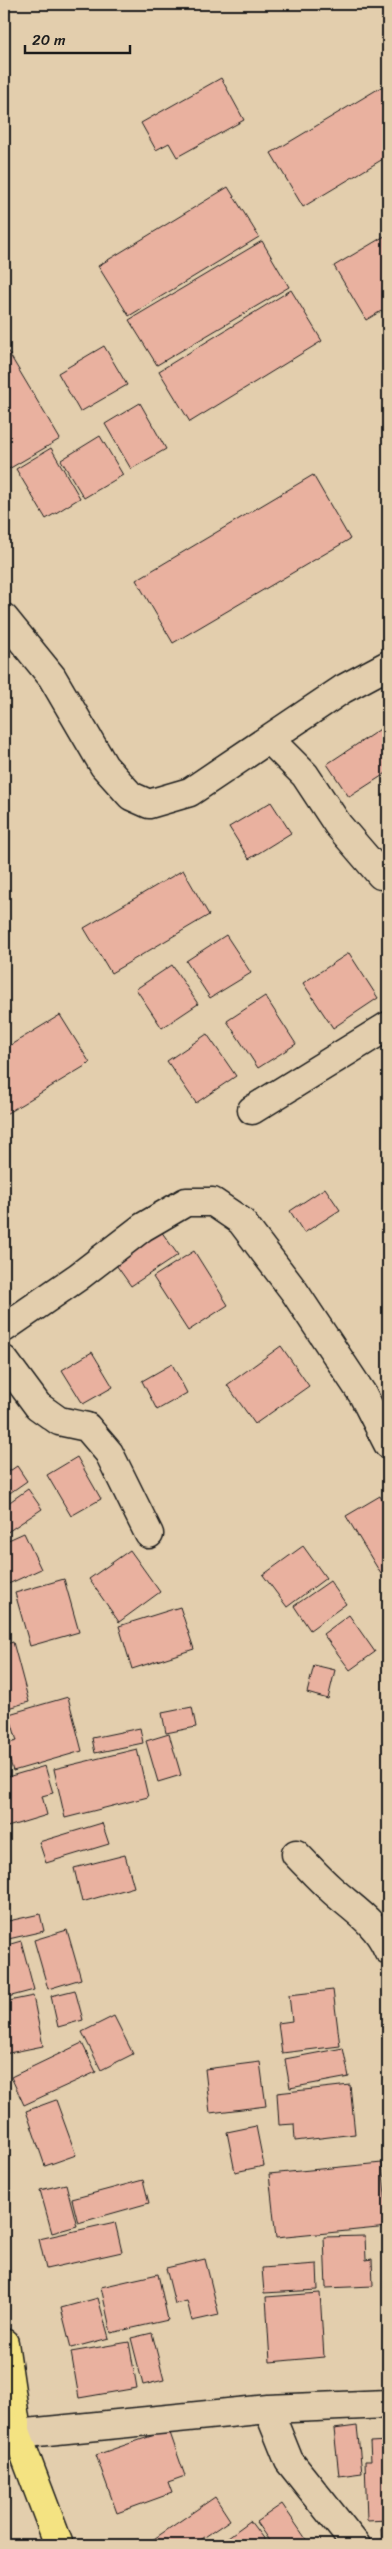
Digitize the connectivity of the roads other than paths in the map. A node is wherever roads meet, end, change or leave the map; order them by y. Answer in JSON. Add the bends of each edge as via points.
{"nodes":[{"id":1,"x":4,"y":618,"type":"edge"},
{"id":2,"x":388,"y":665,"type":"edge"},
{"id":3,"x":269,"y":739,"type":"junction"},
{"id":4,"x":388,"y":875,"type":"edge"},
{"id":5,"x":388,"y":1026,"type":"edge"},
{"id":6,"x":252,"y":1110,"type":"dead end"},
{"id":7,"x":4,"y":1328,"type":"edge"},
{"id":8,"x":4,"y":1360,"type":"edge"},
{"id":9,"x":388,"y":1444,"type":"edge"},
{"id":10,"x":149,"y":1534,"type":"dead end"},
{"id":11,"x":296,"y":1854,"type":"dead end"},
{"id":12,"x":388,"y":1950,"type":"edge"},
{"id":13,"x":4,"y":2343,"type":"edge"},
{"id":14,"x":388,"y":2404,"type":"edge"},
{"id":15,"x":4,"y":2406,"type":"edge"},
{"id":16,"x":268,"y":2409,"type":"junction"},
{"id":17,"x":17,"y":2434,"type":"junction"},
{"id":18,"x":59,"y":2545,"type":"edge"},
{"id":19,"x":356,"y":2545,"type":"edge"}],
"edges":[{"from":1,"to":3,"type":"street","via":[[52,677],[104,766],[131,796],[149,804],[190,792]]},
{"from":2,"to":3,"type":"street","via":[[343,689]]},
{"from":3,"to":4,"type":"street","via":[[305,775],[338,825],[381,875]]},
{"from":5,"to":6,"type":"street"},
{"from":7,"to":9,"type":"street","via":[[144,1227],[186,1202],[213,1202],[240,1222],[294,1291],[363,1395]]},
{"from":8,"to":10,"type":"street","via":[[38,1406],[59,1421],[87,1428],[108,1453]]},
{"from":11,"to":12,"type":"street","via":[[369,1922],[383,1937]]},
{"from":13,"to":17,"type":"main road"},
{"from":14,"to":16,"type":"street"},
{"from":15,"to":17,"type":"main road"},
{"from":16,"to":17,"type":"street"},
{"from":16,"to":19,"type":"street","via":[[289,2461]]},
{"from":17,"to":18,"type":"main road"}]}
